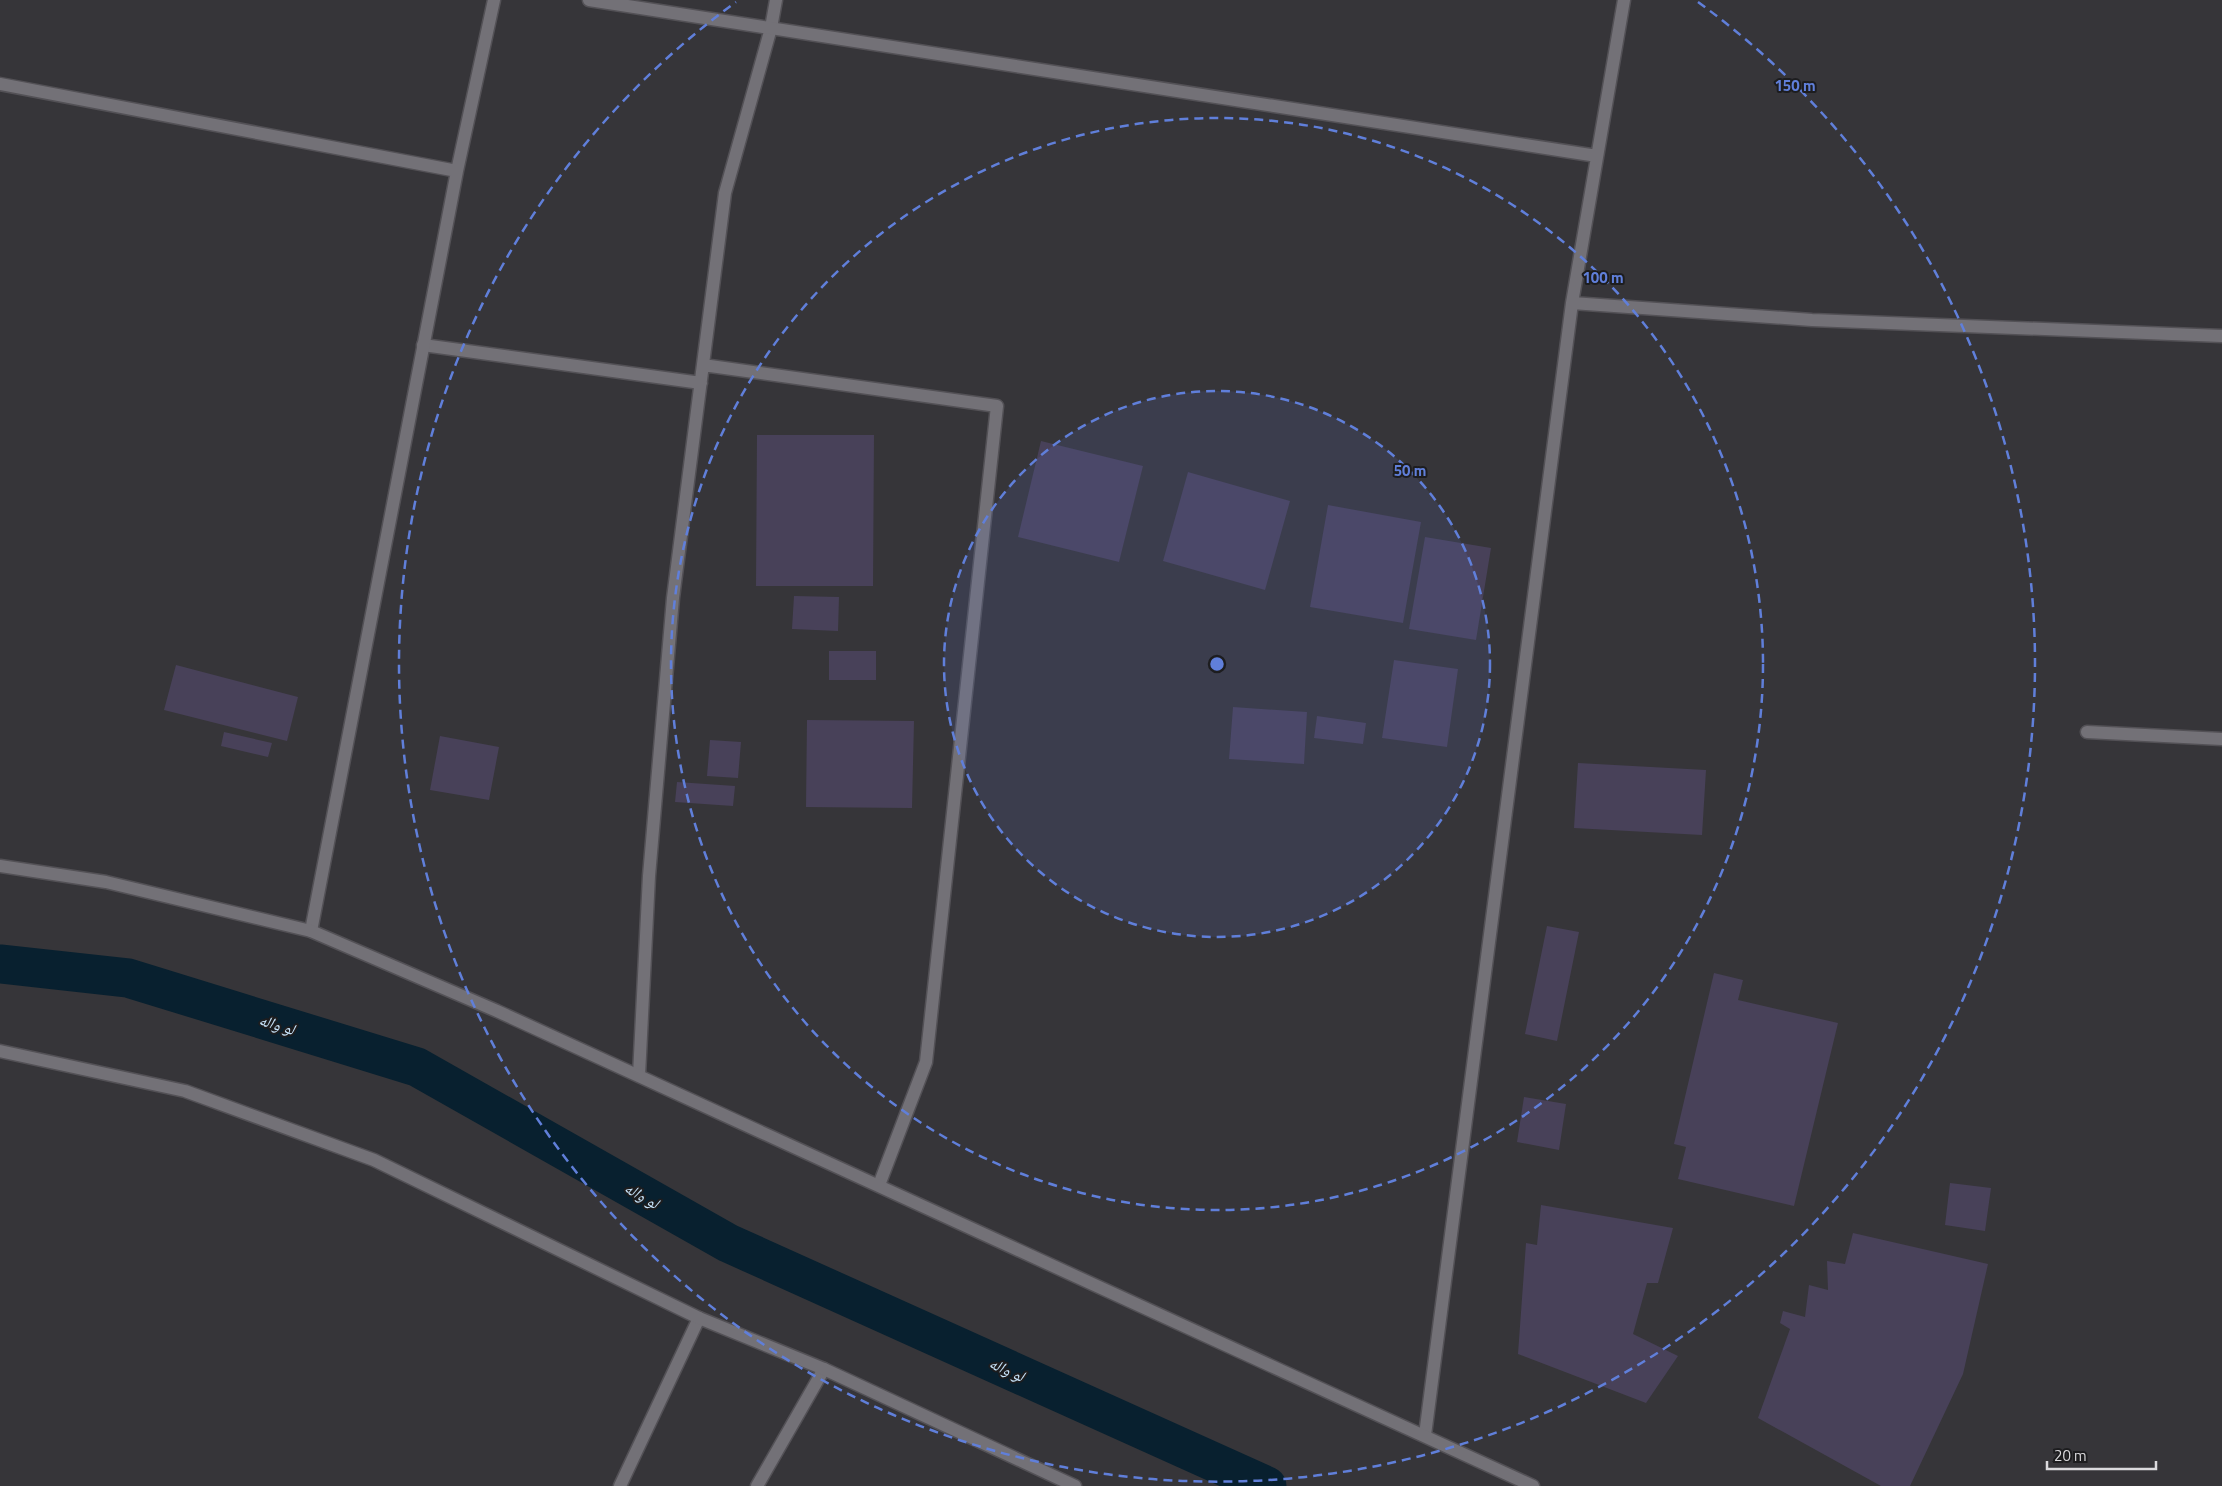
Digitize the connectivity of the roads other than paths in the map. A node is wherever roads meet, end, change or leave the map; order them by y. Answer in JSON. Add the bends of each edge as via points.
{"nodes":[{"id":1,"x":494,"y":0,"type":"edge"},
{"id":2,"x":589,"y":0,"type":"edge"},
{"id":3,"x":776,"y":0,"type":"edge"},
{"id":4,"x":1624,"y":0,"type":"edge"},
{"id":5,"x":771,"y":28,"type":"junction"},
{"id":6,"x":0,"y":84,"type":"edge"},
{"id":7,"x":1597,"y":156,"type":"junction"},
{"id":8,"x":457,"y":171,"type":"junction"},
{"id":9,"x":1572,"y":303,"type":"junction"},
{"id":10,"x":2222,"y":336,"type":"edge"},
{"id":11,"x":424,"y":344,"type":"junction"},
{"id":12,"x":703,"y":365,"type":"junction"},
{"id":13,"x":701,"y":383,"type":"junction"},
{"id":14,"x":2087,"y":732,"type":"dead end"},
{"id":15,"x":2222,"y":739,"type":"edge"},
{"id":16,"x":0,"y":866,"type":"edge"},
{"id":17,"x":311,"y":931,"type":"junction"},
{"id":18,"x":0,"y":1051,"type":"edge"},
{"id":19,"x":639,"y":1075,"type":"junction"},
{"id":20,"x":879,"y":1185,"type":"junction"},
{"id":21,"x":699,"y":1318,"type":"junction"},
{"id":22,"x":824,"y":1369,"type":"junction"},
{"id":23,"x":1425,"y":1435,"type":"junction"},
{"id":24,"x":620,"y":1486,"type":"edge"},
{"id":25,"x":757,"y":1486,"type":"edge"},
{"id":26,"x":1075,"y":1486,"type":"edge"},
{"id":27,"x":1533,"y":1486,"type":"edge"}],
"edges":[{"from":1,"to":8,"type":"street"},
{"from":2,"to":5,"type":"street"},
{"from":3,"to":5,"type":"street"},
{"from":4,"to":7,"type":"street"},
{"from":5,"to":7,"type":"street"},
{"from":5,"to":12,"type":"street","via":[[725,193]]},
{"from":6,"to":8,"type":"street"},
{"from":7,"to":9,"type":"street"},
{"from":8,"to":11,"type":"street"},
{"from":9,"to":10,"type":"street","via":[[1812,320]]},
{"from":9,"to":23,"type":"street"},
{"from":11,"to":13,"type":"street"},
{"from":11,"to":17,"type":"street"},
{"from":12,"to":13,"type":"street"},
{"from":12,"to":20,"type":"street","via":[[997,406],[926,1062]]},
{"from":13,"to":19,"type":"street","via":[[674,598],[655,806]]},
{"from":14,"to":15,"type":"street"},
{"from":16,"to":17,"type":"street","via":[[106,882]]},
{"from":17,"to":19,"type":"street"},
{"from":18,"to":21,"type":"street","via":[[185,1091],[374,1160]]},
{"from":19,"to":20,"type":"street"},
{"from":20,"to":23,"type":"street"},
{"from":21,"to":22,"type":"street"},
{"from":21,"to":24,"type":"street"},
{"from":22,"to":25,"type":"street"},
{"from":22,"to":26,"type":"street"},
{"from":23,"to":27,"type":"street"}]}
